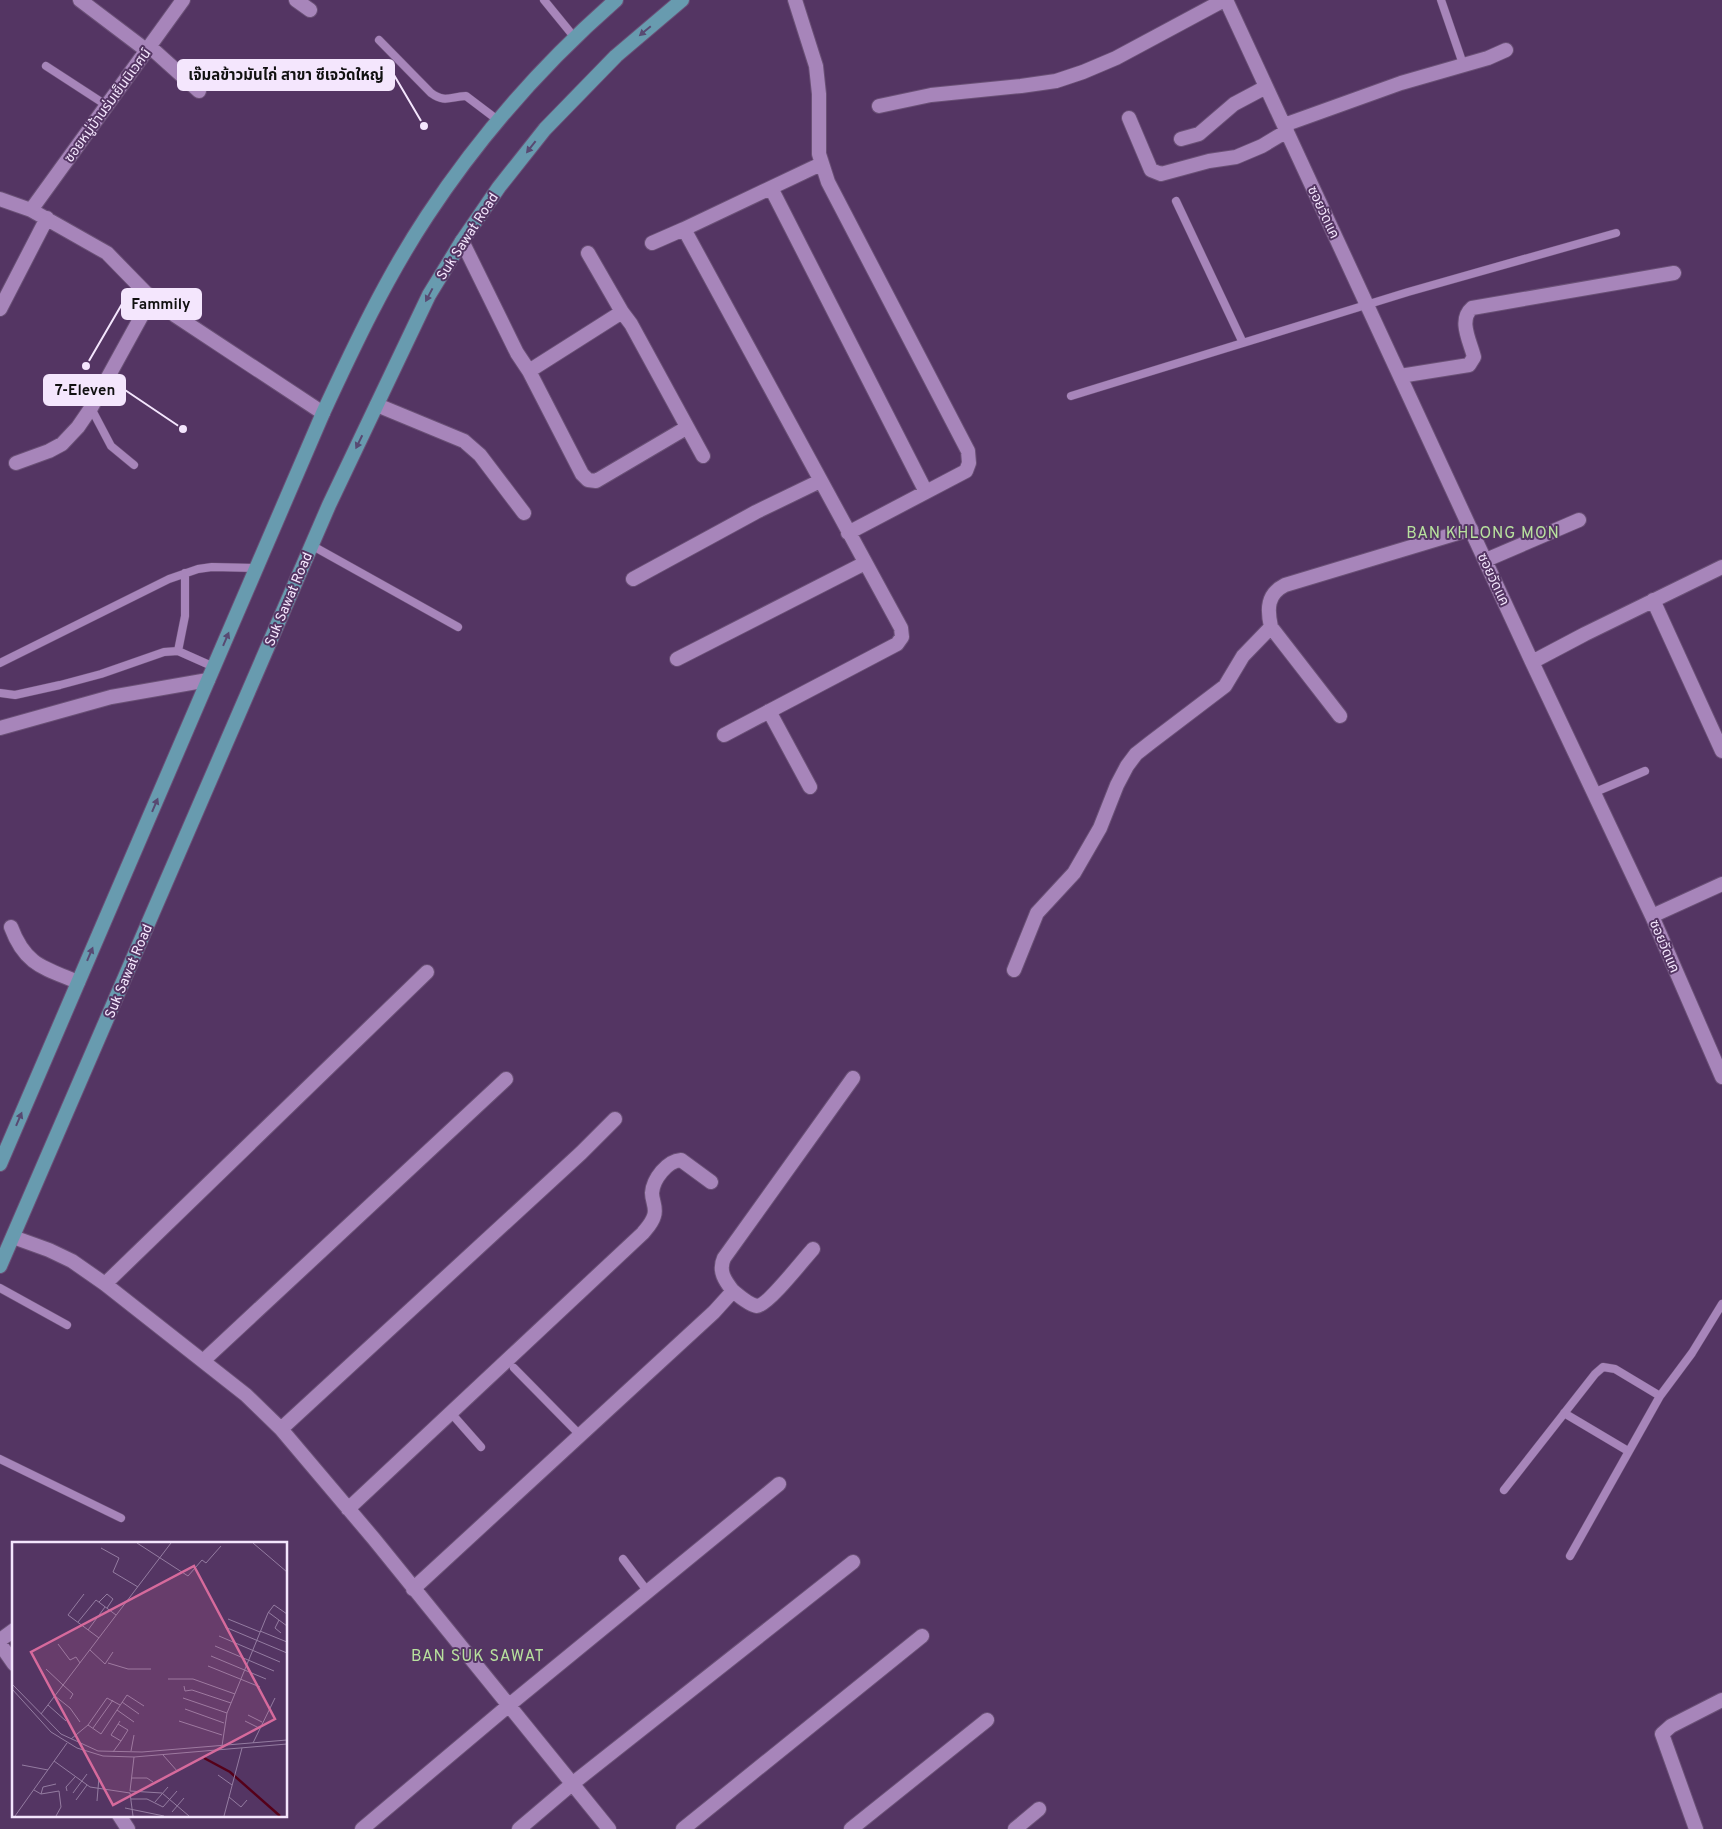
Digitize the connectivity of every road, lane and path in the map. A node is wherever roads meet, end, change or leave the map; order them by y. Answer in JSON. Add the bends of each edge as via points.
{"nodes":[{"id":1,"x":80,"y":0,"type":"edge"},
{"id":2,"x":183,"y":0,"type":"edge"},
{"id":3,"x":296,"y":0,"type":"edge"},
{"id":4,"x":544,"y":0,"type":"edge"},
{"id":5,"x":682,"y":0,"type":"edge"},
{"id":6,"x":795,"y":0,"type":"edge"},
{"id":7,"x":1225,"y":0,"type":"edge"},
{"id":8,"x":1441,"y":0,"type":"edge"},
{"id":9,"x":611,"y":2,"type":"edge"},
{"id":10,"x":310,"y":10,"type":"dead end"},
{"id":11,"x":575,"y":38,"type":"junction"},
{"id":12,"x":379,"y":40,"type":"dead end"},
{"id":13,"x":148,"y":48,"type":"junction"},
{"id":14,"x":1506,"y":50,"type":"dead end"},
{"id":15,"x":1463,"y":64,"type":"junction"},
{"id":16,"x":46,"y":66,"type":"dead end"},
{"id":17,"x":1266,"y":87,"type":"junction"},
{"id":18,"x":199,"y":91,"type":"dead end"},
{"id":19,"x":106,"y":106,"type":"junction"},
{"id":20,"x":880,"y":106,"type":"dead end"},
{"id":21,"x":1129,"y":118,"type":"dead end"},
{"id":22,"x":499,"y":121,"type":"junction"},
{"id":23,"x":1285,"y":128,"type":"junction"},
{"id":24,"x":1181,"y":139,"type":"dead end"},
{"id":25,"x":821,"y":164,"type":"junction"},
{"id":26,"x":771,"y":188,"type":"junction"},
{"id":27,"x":0,"y":199,"type":"edge"},
{"id":28,"x":1176,"y":201,"type":"dead end"},
{"id":29,"x":31,"y":210,"type":"junction"},
{"id":30,"x":47,"y":218,"type":"junction"},
{"id":31,"x":684,"y":229,"type":"junction"},
{"id":32,"x":1616,"y":233,"type":"dead end"},
{"id":33,"x":462,"y":241,"type":"junction"},
{"id":34,"x":652,"y":243,"type":"dead end"},
{"id":35,"x":588,"y":253,"type":"dead end"},
{"id":36,"x":1674,"y":273,"type":"dead end"},
{"id":37,"x":152,"y":297,"type":"junction"},
{"id":38,"x":1366,"y":305,"type":"junction"},
{"id":39,"x":0,"y":308,"type":"edge"},
{"id":40,"x":622,"y":312,"type":"junction"},
{"id":41,"x":1243,"y":343,"type":"junction"},
{"id":42,"x":528,"y":371,"type":"junction"},
{"id":43,"x":1400,"y":376,"type":"junction"},
{"id":44,"x":1071,"y":396,"type":"dead end"},
{"id":45,"x":377,"y":405,"type":"junction"},
{"id":46,"x":91,"y":408,"type":"junction"},
{"id":47,"x":323,"y":413,"type":"junction"},
{"id":48,"x":686,"y":428,"type":"junction"},
{"id":49,"x":703,"y":456,"type":"dead end"},
{"id":50,"x":16,"y":463,"type":"dead end"},
{"id":51,"x":134,"y":465,"type":"dead end"},
{"id":52,"x":820,"y":481,"type":"junction"},
{"id":53,"x":926,"y":492,"type":"junction"},
{"id":54,"x":524,"y":513,"type":"dead end"},
{"id":55,"x":1579,"y":520,"type":"dead end"},
{"id":56,"x":1471,"y":529,"type":"junction"},
{"id":57,"x":848,"y":533,"type":"junction"},
{"id":58,"x":312,"y":545,"type":"junction"},
{"id":59,"x":1486,"y":560,"type":"junction"},
{"id":60,"x":865,"y":563,"type":"junction"},
{"id":61,"x":1722,"y":567,"type":"edge"},
{"id":62,"x":256,"y":568,"type":"junction"},
{"id":63,"x":185,"y":573,"type":"junction"},
{"id":64,"x":633,"y":579,"type":"dead end"},
{"id":65,"x":1653,"y":600,"type":"junction"},
{"id":66,"x":458,"y":627,"type":"dead end"},
{"id":67,"x":1271,"y":627,"type":"junction"},
{"id":68,"x":178,"y":651,"type":"junction"},
{"id":69,"x":677,"y":659,"type":"dead end"},
{"id":70,"x":1532,"y":662,"type":"junction"},
{"id":71,"x":0,"y":663,"type":"edge"},
{"id":72,"x":211,"y":674,"type":"junction"},
{"id":73,"x":0,"y":693,"type":"edge"},
{"id":74,"x":769,"y":711,"type":"junction"},
{"id":75,"x":1340,"y":716,"type":"dead end"},
{"id":76,"x":0,"y":728,"type":"edge"},
{"id":77,"x":724,"y":735,"type":"dead end"},
{"id":78,"x":1722,"y":751,"type":"edge"},
{"id":79,"x":1645,"y":771,"type":"dead end"},
{"id":80,"x":810,"y":787,"type":"dead end"},
{"id":81,"x":1593,"y":793,"type":"junction"},
{"id":82,"x":1722,"y":884,"type":"edge"},
{"id":83,"x":1652,"y":916,"type":"junction"},
{"id":84,"x":12,"y":927,"type":"dead end"},
{"id":85,"x":1014,"y":970,"type":"dead end"},
{"id":86,"x":427,"y":972,"type":"dead end"},
{"id":87,"x":78,"y":982,"type":"junction"},
{"id":88,"x":1722,"y":1077,"type":"edge"},
{"id":89,"x":853,"y":1078,"type":"dead end"},
{"id":90,"x":506,"y":1079,"type":"dead end"},
{"id":91,"x":615,"y":1119,"type":"dead end"},
{"id":92,"x":0,"y":1162,"type":"edge"},
{"id":93,"x":711,"y":1182,"type":"dead end"},
{"id":94,"x":13,"y":1237,"type":"junction"},
{"id":95,"x":813,"y":1249,"type":"dead end"},
{"id":96,"x":0,"y":1266,"type":"edge"},
{"id":97,"x":105,"y":1284,"type":"junction"},
{"id":98,"x":0,"y":1288,"type":"edge"},
{"id":99,"x":733,"y":1291,"type":"junction"},
{"id":100,"x":1722,"y":1304,"type":"edge"},
{"id":101,"x":67,"y":1325,"type":"dead end"},
{"id":102,"x":203,"y":1361,"type":"junction"},
{"id":103,"x":514,"y":1368,"type":"dead end"},
{"id":104,"x":1660,"y":1396,"type":"junction"},
{"id":105,"x":451,"y":1413,"type":"junction"},
{"id":106,"x":1564,"y":1413,"type":"junction"},
{"id":107,"x":281,"y":1429,"type":"junction"},
{"id":108,"x":580,"y":1435,"type":"junction"},
{"id":109,"x":481,"y":1447,"type":"dead end"},
{"id":110,"x":1628,"y":1451,"type":"junction"},
{"id":111,"x":0,"y":1459,"type":"edge"},
{"id":112,"x":779,"y":1484,"type":"dead end"},
{"id":113,"x":1504,"y":1490,"type":"dead end"},
{"id":114,"x":348,"y":1510,"type":"junction"},
{"id":115,"x":121,"y":1518,"type":"dead end"},
{"id":116,"x":1570,"y":1556,"type":"dead end"},
{"id":117,"x":623,"y":1559,"type":"dead end"},
{"id":118,"x":853,"y":1562,"type":"dead end"},
{"id":119,"x":413,"y":1589,"type":"junction"},
{"id":120,"x":648,"y":1592,"type":"junction"},
{"id":121,"x":12,"y":1631,"type":"edge"},
{"id":122,"x":922,"y":1636,"type":"dead end"},
{"id":123,"x":0,"y":1640,"type":"edge"},
{"id":124,"x":0,"y":1644,"type":"edge"},
{"id":125,"x":12,"y":1661,"type":"edge"},
{"id":126,"x":1722,"y":1700,"type":"edge"},
{"id":127,"x":508,"y":1706,"type":"junction"},
{"id":128,"x":987,"y":1720,"type":"dead end"},
{"id":129,"x":572,"y":1784,"type":"junction"},
{"id":130,"x":1039,"y":1809,"type":"dead end"},
{"id":131,"x":120,"y":1816,"type":"edge"},
{"id":132,"x":128,"y":1829,"type":"edge"},
{"id":133,"x":362,"y":1829,"type":"edge"},
{"id":134,"x":519,"y":1829,"type":"edge"},
{"id":135,"x":609,"y":1829,"type":"edge"},
{"id":136,"x":683,"y":1829,"type":"edge"},
{"id":137,"x":852,"y":1829,"type":"edge"},
{"id":138,"x":1015,"y":1829,"type":"edge"},
{"id":139,"x":1696,"y":1829,"type":"edge"}],
"edges":[{"from":1,"to":13,"type":"street"},
{"from":2,"to":13,"type":"street","name":"ซอยหมู่บ้านร่มเย็นนิเวศน์"},
{"from":3,"to":10,"type":"street"},
{"from":4,"to":11,"type":"lane"},
{"from":5,"to":33,"type":"main road","name":"Suk Sawat Road","one_way":true,"via":[[616,56],[545,129]]},
{"from":6,"to":25,"type":"street","via":[[816,66]]},
{"from":7,"to":17,"type":"street","name":"ซอยวัดแค"},
{"from":7,"to":20,"type":"street","via":[[1116,58],[1056,81],[931,95]]},
{"from":8,"to":15,"type":"lane"},
{"from":9,"to":11,"type":"main road"},
{"from":11,"to":22,"type":"main road"},
{"from":12,"to":22,"type":"lane","via":[[439,99],[466,96]]},
{"from":13,"to":18,"type":"street"},
{"from":13,"to":19,"type":"street","name":"ซอยหมู่บ้านร่มเย็นนิเวศน์"},
{"from":14,"to":15,"type":"street"},
{"from":15,"to":23,"type":"street","via":[[1361,96]]},
{"from":16,"to":19,"type":"lane"},
{"from":17,"to":23,"type":"street","name":"ซอยวัดแค"},
{"from":17,"to":24,"type":"street","via":[[1234,104],[1199,134]]},
{"from":19,"to":29,"type":"street","name":"ซอยหมู่บ้านร่มเย็นนิเวศน์"},
{"from":21,"to":23,"type":"street","via":[[1151,170],[1161,174],[1236,157],[1262,146]]},
{"from":22,"to":47,"type":"main road","via":[[427,216],[386,284]]},
{"from":23,"to":38,"type":"street","name":"ซอยวัดแค"},
{"from":25,"to":26,"type":"street"},
{"from":25,"to":53,"type":"street","via":[[968,451],[966,471]]},
{"from":26,"to":31,"type":"street"},
{"from":26,"to":53,"type":"street"},
{"from":27,"to":29,"type":"street"},
{"from":28,"to":41,"type":"lane"},
{"from":29,"to":30,"type":"street"},
{"from":30,"to":37,"type":"street","via":[[106,252]]},
{"from":30,"to":39,"type":"street"},
{"from":31,"to":34,"type":"street"},
{"from":31,"to":52,"type":"street"},
{"from":32,"to":38,"type":"lane"},
{"from":33,"to":42,"type":"street"},
{"from":33,"to":45,"type":"main road","name":"Suk Sawat Road","one_way":true,"via":[[429,295]]},
{"from":35,"to":40,"type":"street"},
{"from":36,"to":43,"type":"street","via":[[1472,308],[1464,319],[1474,357],[1469,365]]},
{"from":37,"to":46,"type":"street"},
{"from":37,"to":47,"type":"street"},
{"from":38,"to":41,"type":"lane"},
{"from":38,"to":43,"type":"street","name":"ซอยวัดแค"},
{"from":40,"to":42,"type":"street"},
{"from":40,"to":48,"type":"street"},
{"from":41,"to":44,"type":"lane"},
{"from":42,"to":48,"type":"street","via":[[588,480],[596,481]]},
{"from":43,"to":56,"type":"street","name":"ซอยวัดแค"},
{"from":45,"to":54,"type":"street","via":[[464,441],[480,455]]},
{"from":45,"to":58,"type":"main road","name":"Suk Sawat Road","one_way":true},
{"from":46,"to":50,"type":"street","via":[[62,444]]},
{"from":46,"to":51,"type":"lane","via":[[111,446]]},
{"from":47,"to":62,"type":"main road"},
{"from":48,"to":49,"type":"street"},
{"from":52,"to":57,"type":"street"},
{"from":52,"to":64,"type":"street"},
{"from":53,"to":57,"type":"street"},
{"from":55,"to":59,"type":"street"},
{"from":56,"to":59,"type":"street","name":"ซอยวัดแค"},
{"from":56,"to":67,"type":"street","via":[[1278,588],[1269,602]]},
{"from":57,"to":60,"type":"street"},
{"from":58,"to":66,"type":"lane"},
{"from":58,"to":94,"type":"main road","name":"Suk Sawat Road"},
{"from":59,"to":70,"type":"street","name":"ซอยวัดแค"},
{"from":60,"to":69,"type":"street"},
{"from":60,"to":74,"type":"street","via":[[901,628],[902,637],[897,644]]},
{"from":61,"to":65,"type":"street"},
{"from":62,"to":63,"type":"lane","via":[[212,567]]},
{"from":72,"to":62,"type":"main road","one_way":true},
{"from":63,"to":68,"type":"lane","via":[[185,616]]},
{"from":63,"to":71,"type":"lane"},
{"from":65,"to":70,"type":"street"},
{"from":65,"to":78,"type":"street"},
{"from":67,"to":75,"type":"street"},
{"from":67,"to":85,"type":"street","via":[[1243,656],[1225,686],[1136,754],[1127,766],[1100,828],[1074,873],[1037,913]]},
{"from":68,"to":72,"type":"lane"},
{"from":68,"to":73,"type":"lane","via":[[164,652],[60,685],[15,695]]},
{"from":70,"to":81,"type":"street","name":"ซอยวัดแค"},
{"from":72,"to":76,"type":"street","via":[[111,697]]},
{"from":87,"to":72,"type":"main road","one_way":true},
{"from":74,"to":77,"type":"street"},
{"from":74,"to":80,"type":"street"},
{"from":79,"to":81,"type":"lane"},
{"from":81,"to":83,"type":"street","name":"ซอยวัดแค"},
{"from":82,"to":83,"type":"street"},
{"from":83,"to":88,"type":"street","name":"ซอยวัดแค"},
{"from":84,"to":87,"type":"street","via":[[30,960]]},
{"from":86,"to":97,"type":"street"},
{"from":92,"to":87,"type":"main road","one_way":true},
{"from":89,"to":99,"type":"street","via":[[724,1258],[721,1272]]},
{"from":90,"to":102,"type":"street"},
{"from":91,"to":107,"type":"street","via":[[581,1154]]},
{"from":93,"to":105,"type":"street","via":[[681,1160],[670,1164],[654,1185],[655,1215],[643,1233]]},
{"from":94,"to":96,"type":"main road","name":"Suk Sawat Road"},
{"from":94,"to":97,"type":"street","via":[[72,1261]]},
{"from":95,"to":99,"type":"street","via":[[761,1305],[751,1304]]},
{"from":97,"to":102,"type":"street"},
{"from":98,"to":101,"type":"lane"},
{"from":99,"to":108,"type":"street"},
{"from":100,"to":104,"type":"lane","via":[[1692,1353]]},
{"from":102,"to":107,"type":"street","via":[[246,1395]]},
{"from":103,"to":108,"type":"lane"},
{"from":104,"to":106,"type":"lane","via":[[1615,1369],[1603,1367]]},
{"from":104,"to":110,"type":"lane"},
{"from":105,"to":109,"type":"lane"},
{"from":105,"to":114,"type":"street"},
{"from":106,"to":110,"type":"lane"},
{"from":106,"to":113,"type":"lane"},
{"from":107,"to":114,"type":"street"},
{"from":108,"to":119,"type":"street"},
{"from":110,"to":116,"type":"lane"},
{"from":111,"to":115,"type":"lane"},
{"from":112,"to":120,"type":"street"},
{"from":114,"to":119,"type":"street"},
{"from":117,"to":120,"type":"lane"},
{"from":118,"to":129,"type":"street"},
{"from":119,"to":127,"type":"street"},
{"from":120,"to":127,"type":"street"},
{"from":121,"to":123,"type":"street"},
{"from":122,"to":136,"type":"street"},
{"from":124,"to":125,"type":"street"},
{"from":126,"to":139,"type":"street","via":[[1671,1726],[1662,1734]]},
{"from":127,"to":129,"type":"street"},
{"from":127,"to":133,"type":"street"},
{"from":128,"to":137,"type":"street"},
{"from":129,"to":134,"type":"street"},
{"from":129,"to":135,"type":"street"},
{"from":130,"to":138,"type":"street"},
{"from":131,"to":132,"type":"street"}]}
